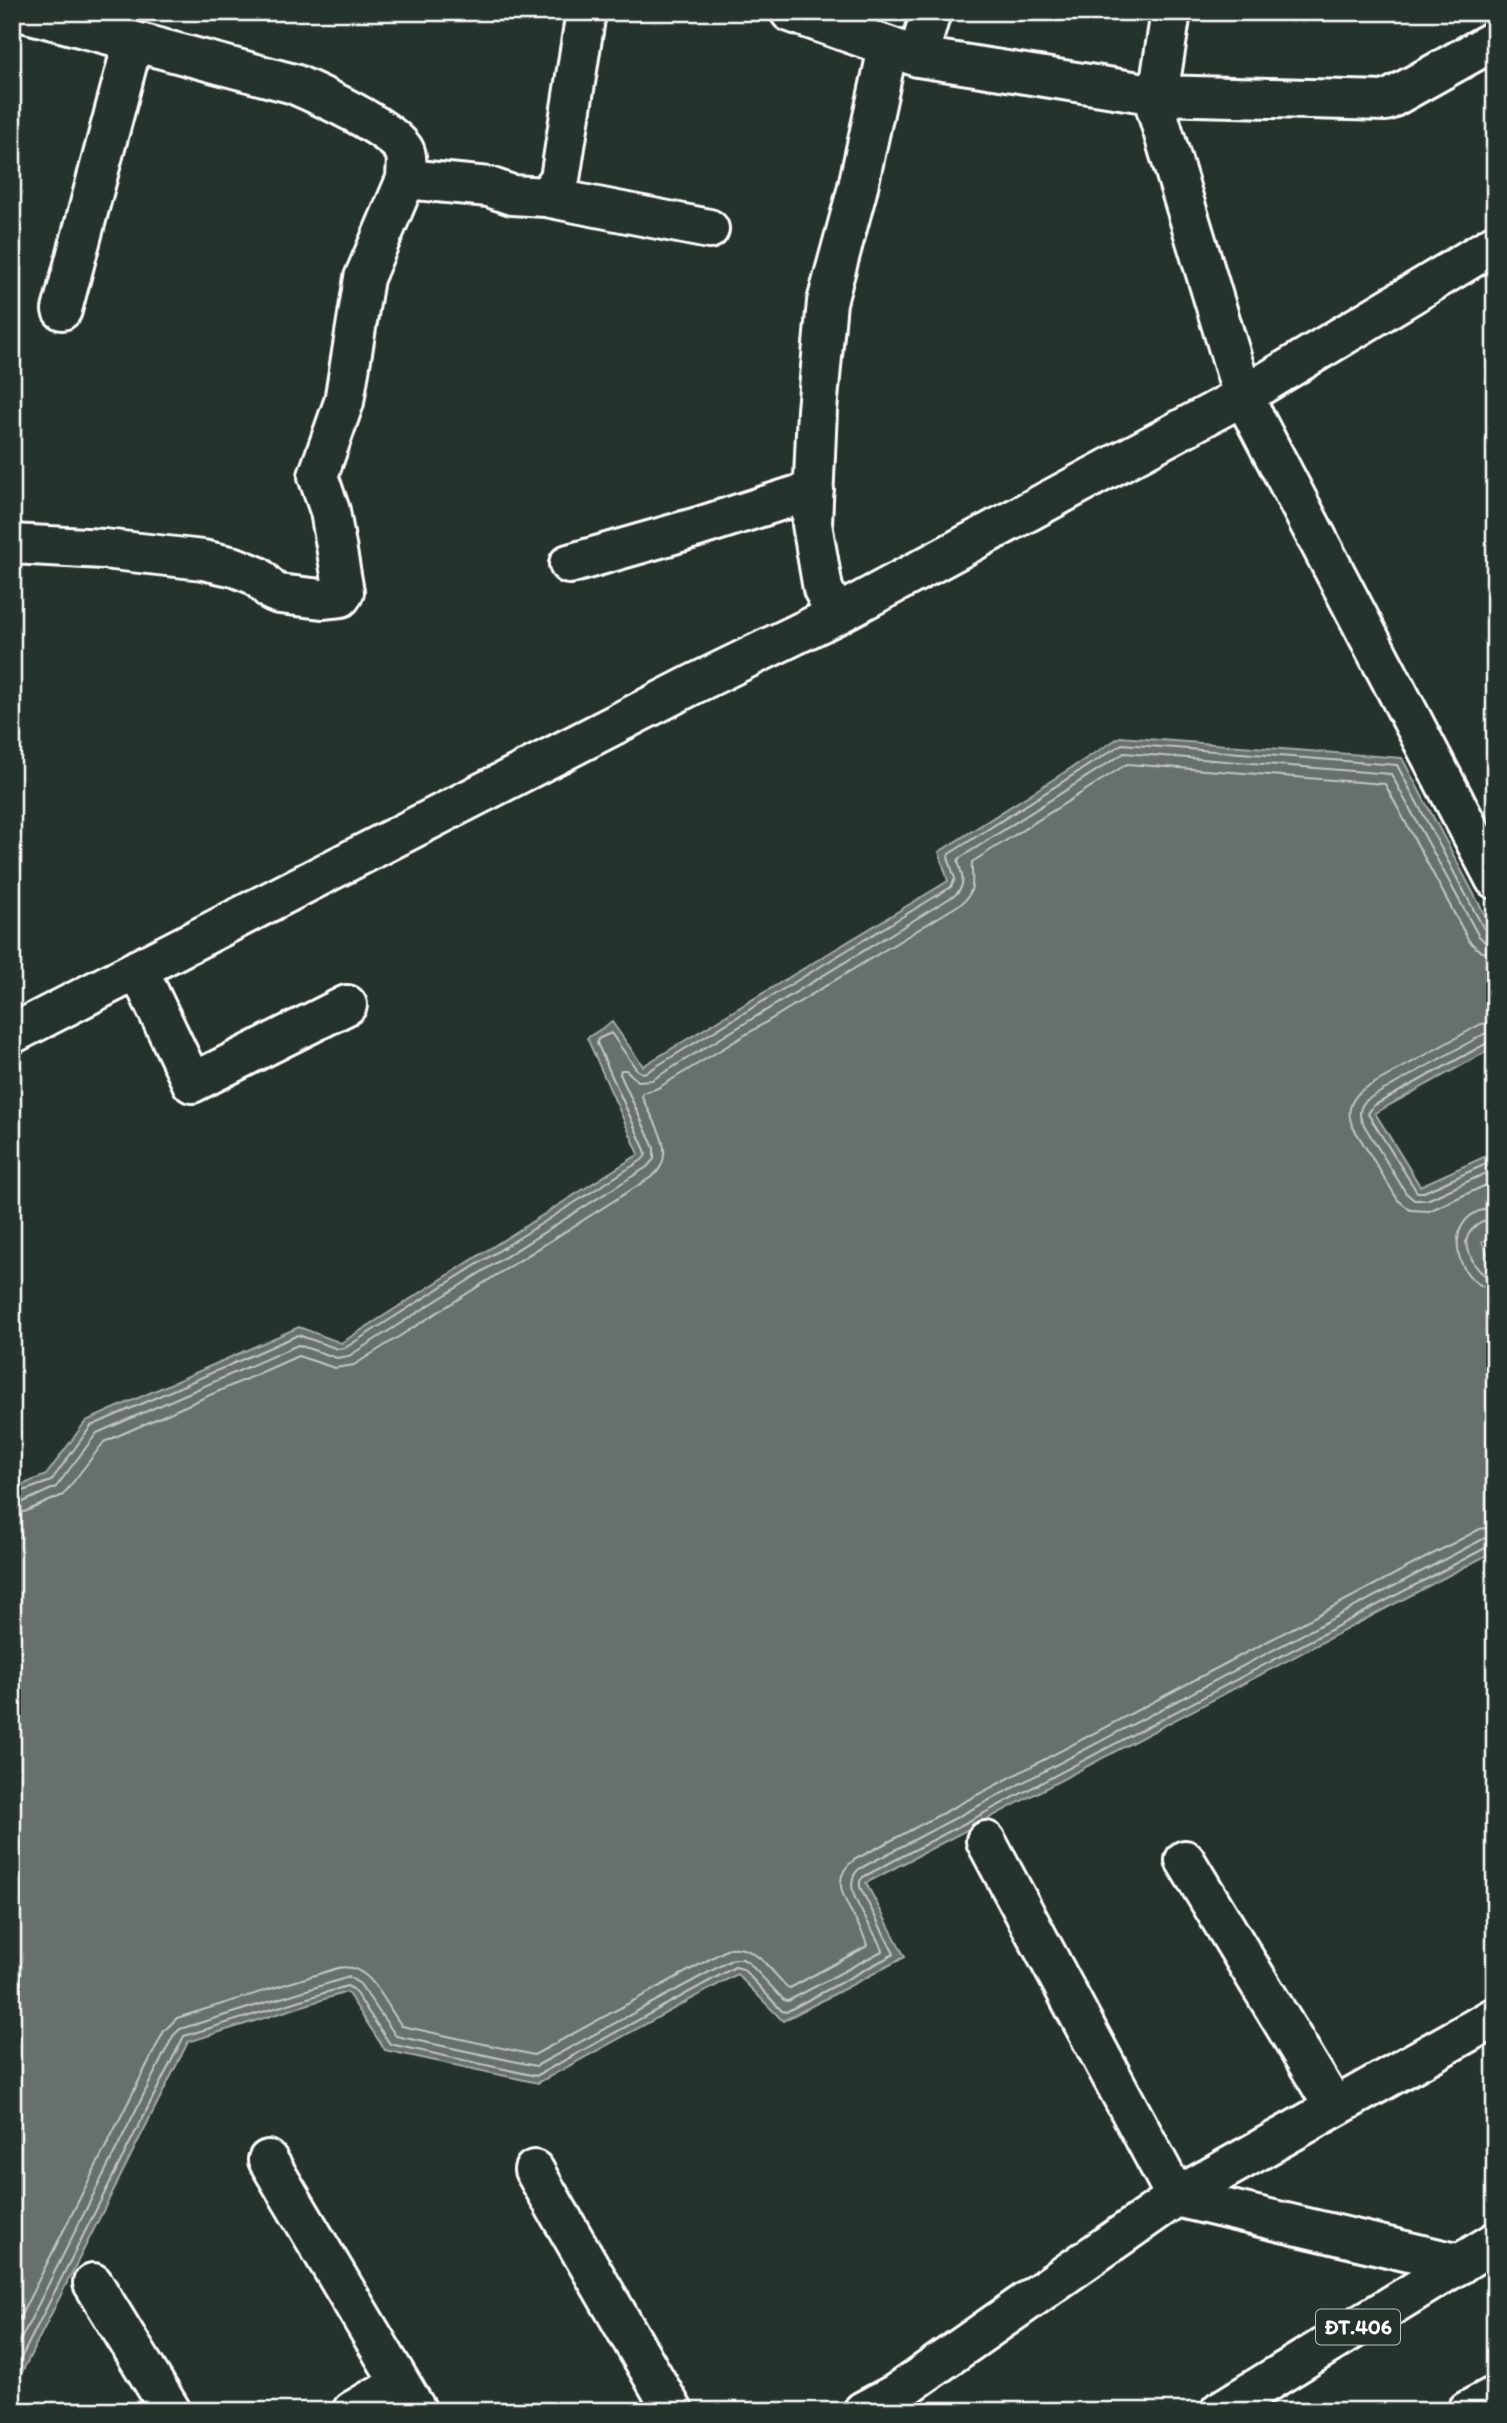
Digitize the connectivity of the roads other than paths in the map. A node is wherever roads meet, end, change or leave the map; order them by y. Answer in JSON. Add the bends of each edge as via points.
{"nodes":[{"id":1,"x":23,"y":12,"type":"edge"},
{"id":2,"x":586,"y":12,"type":"edge"},
{"id":3,"x":790,"y":12,"type":"edge"},
{"id":4,"x":930,"y":12,"type":"edge"},
{"id":5,"x":1171,"y":12,"type":"edge"},
{"id":6,"x":1495,"y":40,"type":"edge"},
{"id":7,"x":132,"y":42,"type":"junction"},
{"id":8,"x":903,"y":53,"type":"junction"},
{"id":9,"x":1158,"y":95,"type":"junction"},
{"id":10,"x":406,"y":179,"type":"junction"},
{"id":11,"x":546,"y":197,"type":"junction"},
{"id":12,"x":709,"y":229,"type":"dead end"},
{"id":13,"x":1495,"y":244,"type":"edge"},
{"id":14,"x":62,"y":310,"type":"dead end"},
{"id":15,"x":1243,"y":396,"type":"junction"},
{"id":16,"x":814,"y":490,"type":"junction"},
{"id":17,"x":12,"y":544,"type":"edge"},
{"id":18,"x":569,"y":564,"type":"dead end"},
{"id":19,"x":836,"y":615,"type":"junction"},
{"id":20,"x":1495,"y":879,"type":"edge"},
{"id":21,"x":138,"y":969,"type":"junction"},
{"id":22,"x":347,"y":1005,"type":"dead end"},
{"id":23,"x":12,"y":1034,"type":"edge"},
{"id":24,"x":986,"y":1841,"type":"dead end"},
{"id":25,"x":1185,"y":1860,"type":"dead end"},
{"id":26,"x":1495,"y":2017,"type":"edge"},
{"id":27,"x":1334,"y":2108,"type":"junction"},
{"id":28,"x":268,"y":2160,"type":"dead end"},
{"id":29,"x":534,"y":2170,"type":"dead end"},
{"id":30,"x":1177,"y":2197,"type":"junction"},
{"id":31,"x":1495,"y":2242,"type":"edge"},
{"id":32,"x":1460,"y":2264,"type":"junction"},
{"id":33,"x":93,"y":2283,"type":"dead end"},
{"id":34,"x":1495,"y":2396,"type":"edge"},
{"id":35,"x":409,"y":2397,"type":"edge"},
{"id":36,"x":171,"y":2411,"type":"edge"},
{"id":37,"x":352,"y":2411,"type":"edge"},
{"id":38,"x":673,"y":2411,"type":"edge"},
{"id":39,"x":863,"y":2411,"type":"edge"},
{"id":40,"x":1220,"y":2411,"type":"edge"},
{"id":41,"x":1467,"y":2411,"type":"edge"}],
"edges":[{"from":1,"to":7,"type":"street"},
{"from":2,"to":11,"type":"street","via":[[566,156],[560,178]]},
{"from":3,"to":8,"type":"street"},
{"from":4,"to":8,"type":"street"},
{"from":5,"to":9,"type":"street"},
{"from":6,"to":9,"type":"street","via":[[1386,101]]},
{"from":7,"to":10,"type":"street","via":[[294,84],[328,99],[405,150]]},
{"from":7,"to":14,"type":"street"},
{"from":8,"to":9,"type":"street"},
{"from":8,"to":16,"type":"street","via":[[857,191],[827,302]]},
{"from":9,"to":15,"type":"street","via":[[1156,108]]},
{"from":10,"to":11,"type":"street"},
{"from":10,"to":17,"type":"street","via":[[364,278],[344,401],[318,477],[330,511],[344,592],[341,597],[279,594],[257,576],[203,560]]},
{"from":11,"to":12,"type":"street"},
{"from":13,"to":15,"type":"street"},
{"from":15,"to":19,"type":"street"},
{"from":15,"to":20,"type":"street"},
{"from":16,"to":18,"type":"street"},
{"from":16,"to":19,"type":"street","via":[[812,524],[823,589]]},
{"from":19,"to":21,"type":"street"},
{"from":21,"to":22,"type":"street","via":[[192,1083]]},
{"from":21,"to":23,"type":"street"},
{"from":24,"to":30,"type":"street"},
{"from":25,"to":27,"type":"street"},
{"from":26,"to":27,"type":"street"},
{"from":27,"to":30,"type":"street"},
{"from":28,"to":35,"type":"street"},
{"from":29,"to":38,"type":"street"},
{"from":30,"to":32,"type":"street"},
{"from":30,"to":39,"type":"street","via":[[895,2394]]},
{"from":31,"to":32,"type":"street","number":"ĐT.406"},
{"from":32,"to":40,"type":"street","number":"ĐT.406"},
{"from":33,"to":36,"type":"street"},
{"from":34,"to":41,"type":"street"},
{"from":35,"to":37,"type":"street"}]}
